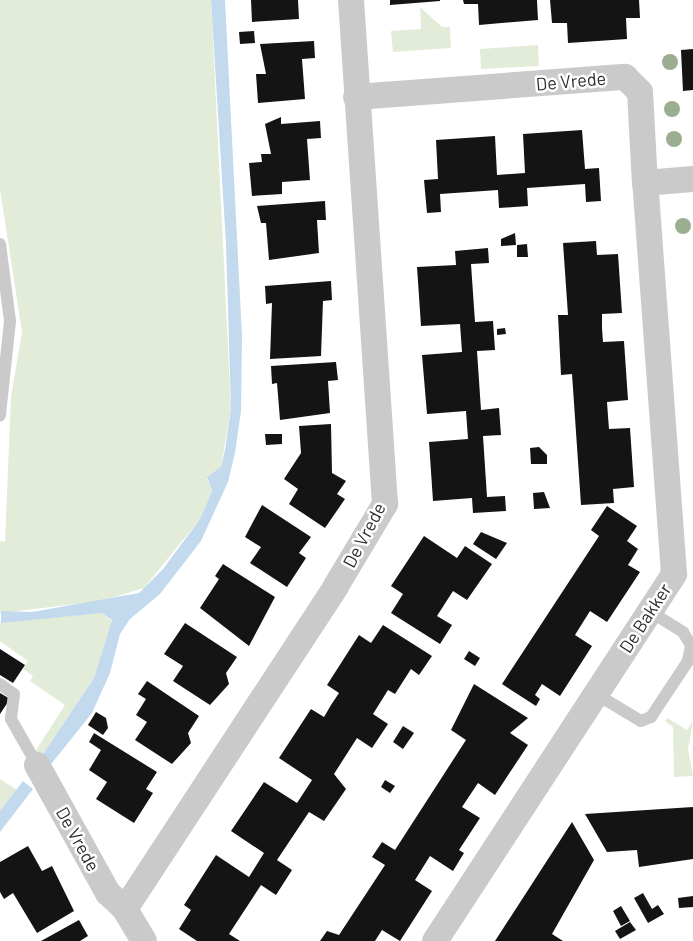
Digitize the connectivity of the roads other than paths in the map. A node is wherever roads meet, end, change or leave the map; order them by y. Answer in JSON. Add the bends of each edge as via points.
{"nodes":[{"id":1,"x":351,"y":0,"type":"edge"},
{"id":2,"x":356,"y":97,"type":"junction"},
{"id":3,"x":693,"y":179,"type":"edge"},
{"id":4,"x":645,"y":183,"type":"junction"},
{"id":5,"x":0,"y":244,"type":"edge"},
{"id":6,"x":0,"y":414,"type":"edge"},
{"id":7,"x":650,"y":611,"type":"junction"},
{"id":8,"x":0,"y":684,"type":"edge"},
{"id":9,"x":596,"y":694,"type":"junction"},
{"id":10,"x":37,"y":765,"type":"joint"},
{"id":11,"x":124,"y":910,"type":"junction"},
{"id":12,"x":144,"y":941,"type":"edge"},
{"id":13,"x":436,"y":941,"type":"edge"}],
"edges":[{"from":1,"to":2,"type":"street","name":"De Vrede"},
{"from":2,"to":4,"type":"street","name":"De Vrede","via":[[625,77],[640,92]]},
{"from":2,"to":11,"type":"street","name":"De Vrede","via":[[385,504],[342,578]]},
{"from":3,"to":4,"type":"street"},
{"from":4,"to":7,"type":"street","name":"De Bakker","via":[[674,574]]},
{"from":5,"to":6,"type":"lane","via":[[10,321]]},
{"from":7,"to":9,"type":"street","name":"De Bakker"},
{"from":7,"to":9,"type":"lane","via":[[683,632],[691,645],[688,661],[651,717],[641,721]]},
{"from":8,"to":10,"type":"lane","via":[[14,694],[11,718]]},
{"from":9,"to":13,"type":"street","name":"De Bakker"},
{"from":10,"to":11,"type":"street","name":"De Vrede","via":[[108,892]]},
{"from":11,"to":12,"type":"street","name":"De Vrede"}]}
